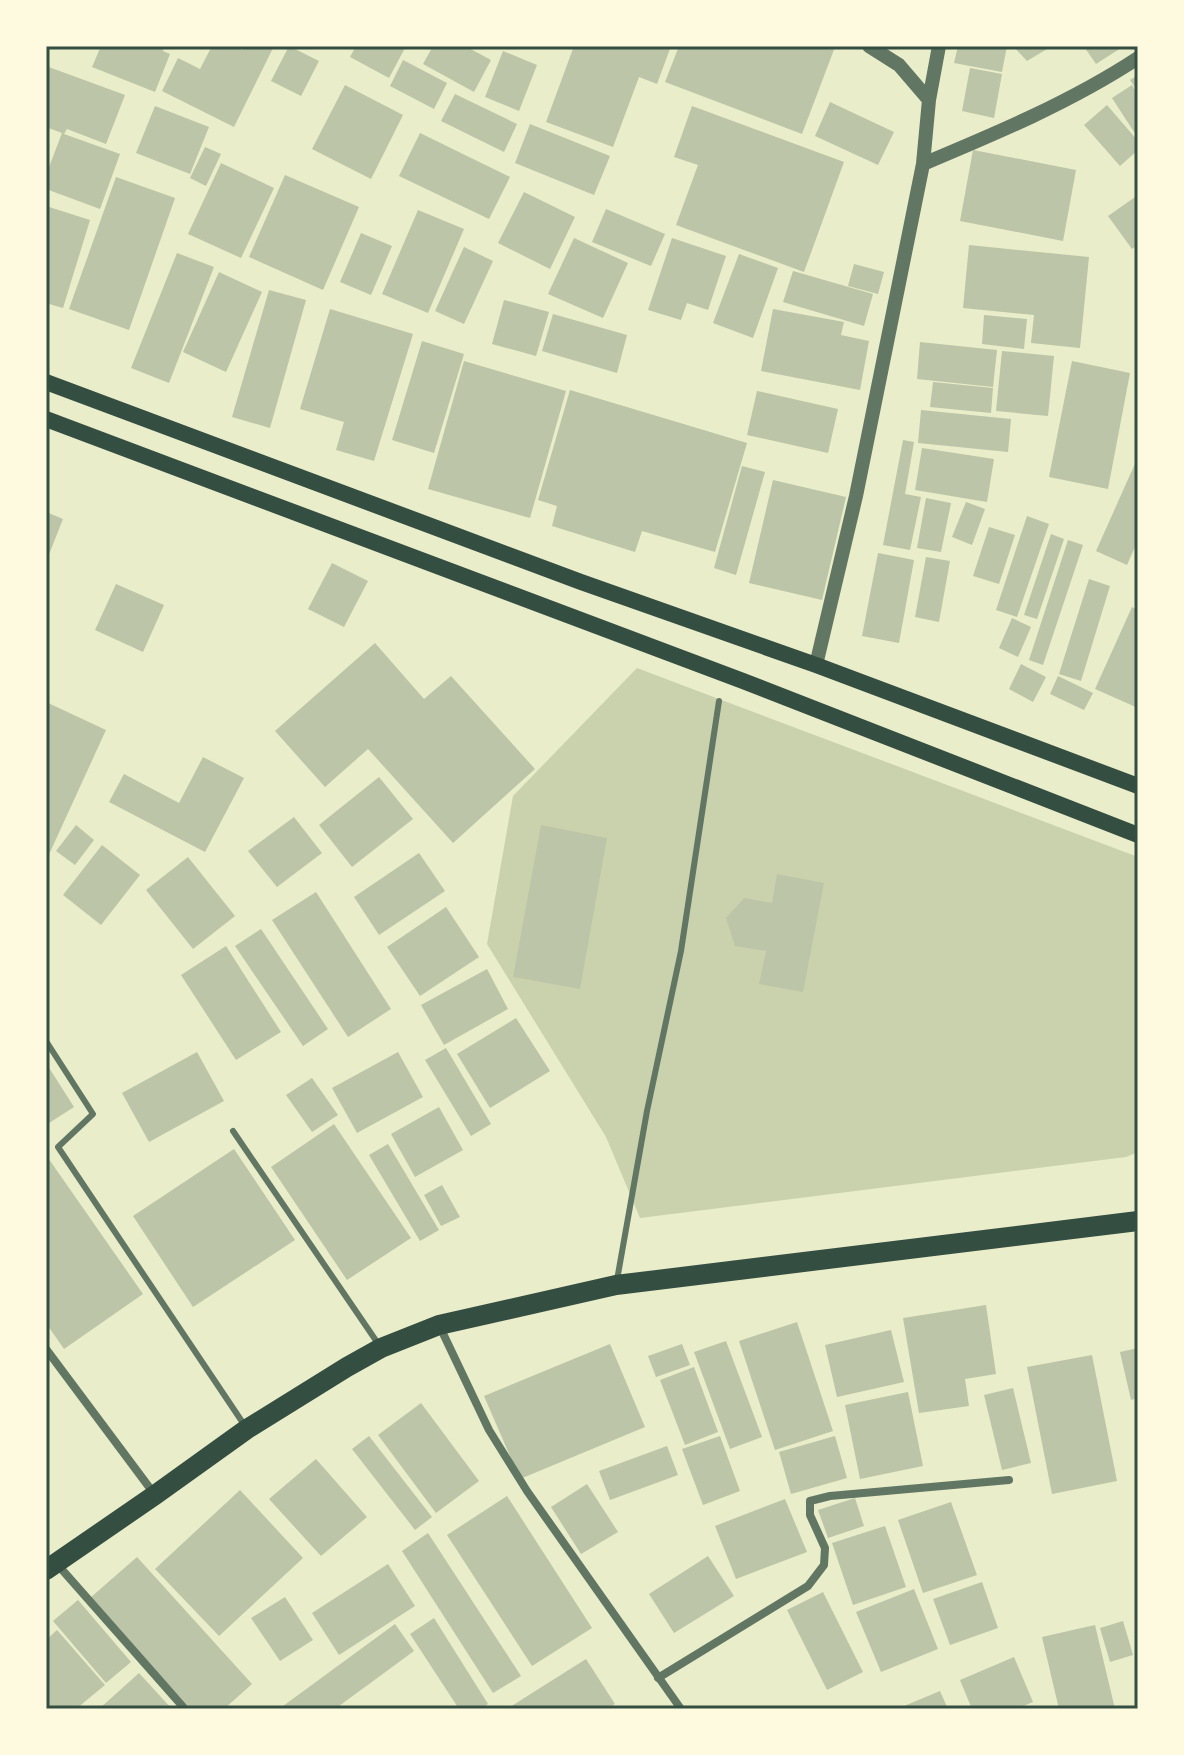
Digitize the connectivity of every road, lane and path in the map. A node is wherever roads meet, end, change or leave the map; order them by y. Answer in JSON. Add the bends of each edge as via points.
{"nodes":[{"id":1,"x":869,"y":46,"type":"edge"},
{"id":2,"x":939,"y":46,"type":"edge"},
{"id":3,"x":1138,"y":58,"type":"edge"},
{"id":4,"x":929,"y":100,"type":"junction"},
{"id":5,"x":923,"y":164,"type":"junction"},
{"id":6,"x":46,"y":382,"type":"edge"},
{"id":7,"x":46,"y":419,"type":"edge"},
{"id":8,"x":816,"y":665,"type":"junction"},
{"id":9,"x":719,"y":701,"type":"dead end"},
{"id":10,"x":1138,"y":786,"type":"edge"},
{"id":11,"x":1138,"y":835,"type":"edge"},
{"id":12,"x":46,"y":1041,"type":"edge"},
{"id":13,"x":233,"y":1131,"type":"dead end"},
{"id":14,"x":1138,"y":1221,"type":"edge"},
{"id":15,"x":616,"y":1285,"type":"junction"},
{"id":16,"x":439,"y":1325,"type":"junction"},
{"id":17,"x":381,"y":1348,"type":"junction"},
{"id":18,"x":46,"y":1349,"type":"edge"},
{"id":19,"x":247,"y":1429,"type":"junction"},
{"id":20,"x":1009,"y":1480,"type":"dead end"},
{"id":21,"x":155,"y":1495,"type":"junction"},
{"id":22,"x":51,"y":1567,"type":"edge"},
{"id":23,"x":658,"y":1678,"type":"junction"},
{"id":24,"x":185,"y":1709,"type":"edge"},
{"id":25,"x":681,"y":1709,"type":"edge"}],
"edges":[{"from":1,"to":4,"type":"street","via":[[899,65]]},
{"from":2,"to":4,"type":"street"},
{"from":3,"to":5,"type":"street","via":[[1023,122]]},
{"from":4,"to":5,"type":"street"},
{"from":5,"to":8,"type":"street"},
{"from":6,"to":8,"type":"main road"},
{"from":7,"to":11,"type":"main road"},
{"from":8,"to":10,"type":"main road"},
{"from":9,"to":15,"type":"lane","via":[[681,951]]},
{"from":12,"to":19,"type":"lane","via":[[93,1114],[58,1147]]},
{"from":13,"to":17,"type":"lane"},
{"from":14,"to":15,"type":"main road"},
{"from":15,"to":16,"type":"main road"},
{"from":16,"to":17,"type":"main road"},
{"from":16,"to":23,"type":"street","via":[[489,1430]]},
{"from":17,"to":19,"type":"main road"},
{"from":18,"to":21,"type":"street"},
{"from":19,"to":21,"type":"main road"},
{"from":20,"to":23,"type":"street","via":[[810,1501],[810,1515],[825,1548],[824,1565],[808,1586]]},
{"from":21,"to":22,"type":"main road"},
{"from":22,"to":24,"type":"street"},
{"from":23,"to":25,"type":"street"}]}
